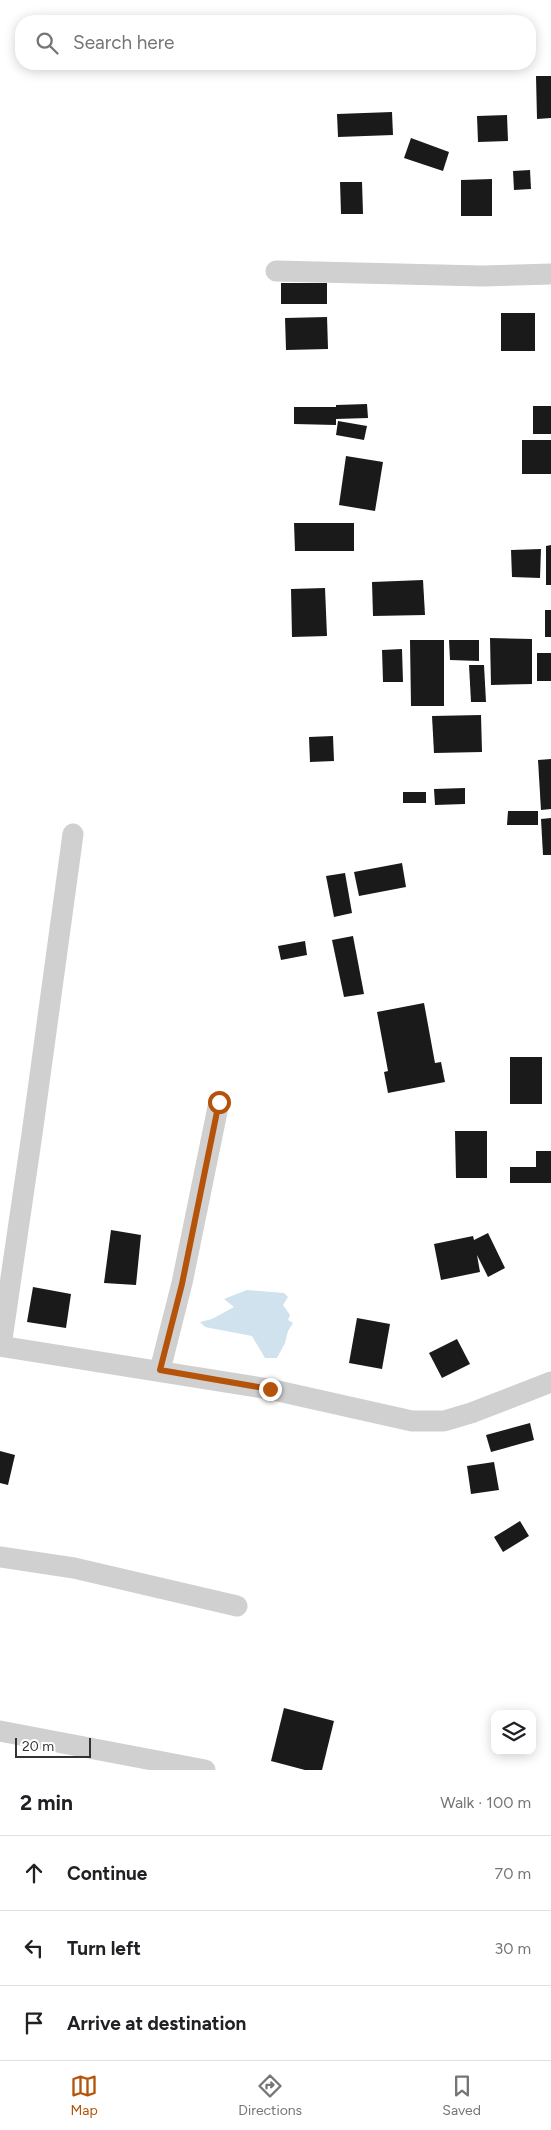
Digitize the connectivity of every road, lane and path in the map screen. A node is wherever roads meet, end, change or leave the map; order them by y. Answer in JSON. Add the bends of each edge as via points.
{"nodes":[{"id":1,"x":276,"y":270,"type":"dead end"},
{"id":2,"x":551,"y":274,"type":"edge"},
{"id":3,"x":74,"y":834,"type":"dead end"},
{"id":4,"x":219,"y":1102,"type":"dead end"},
{"id":5,"x":0,"y":1346,"type":"edge"},
{"id":6,"x":160,"y":1370,"type":"junction"},
{"id":7,"x":551,"y":1382,"type":"edge"},
{"id":8,"x":0,"y":1556,"type":"edge"},
{"id":9,"x":237,"y":1606,"type":"dead end"},
{"id":10,"x":0,"y":1731,"type":"edge"},
{"id":11,"x":205,"y":1770,"type":"edge"}],
"edges":[{"from":1,"to":2,"type":"street","via":[[482,276]]},
{"from":3,"to":5,"type":"street"},
{"from":4,"to":6,"type":"street","via":[[182,1284]]},
{"from":5,"to":6,"type":"street"},
{"from":6,"to":7,"type":"street","via":[[270,1389],[412,1421],[444,1421]]},
{"from":8,"to":9,"type":"street","via":[[74,1568]]},
{"from":10,"to":11,"type":"street"}]}
